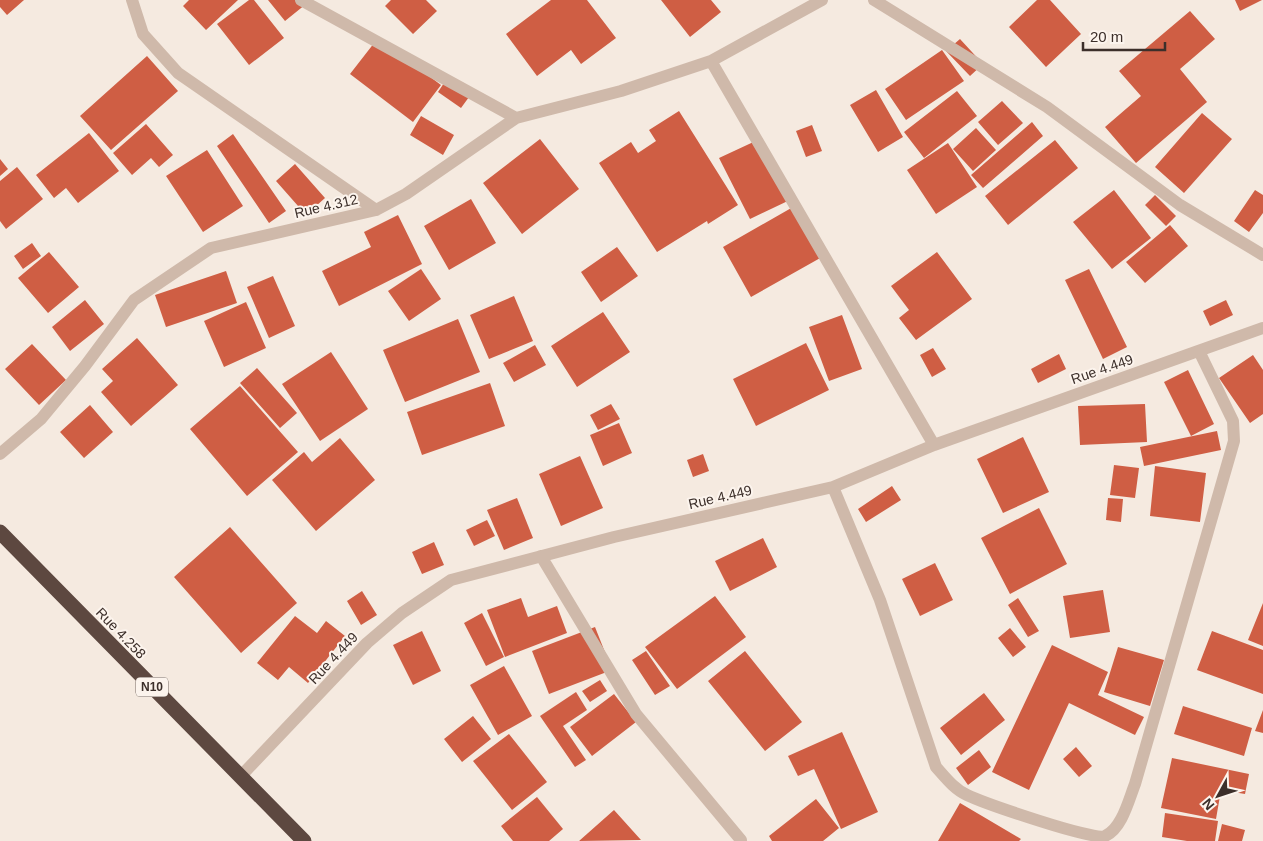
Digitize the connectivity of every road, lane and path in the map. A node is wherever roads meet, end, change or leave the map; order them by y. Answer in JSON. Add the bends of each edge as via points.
{"nodes":[{"id":1,"x":132,"y":0,"type":"edge"},
{"id":2,"x":301,"y":0,"type":"edge"},
{"id":3,"x":822,"y":0,"type":"edge"},
{"id":4,"x":874,"y":0,"type":"edge"},
{"id":5,"x":711,"y":61,"type":"junction"},
{"id":6,"x":516,"y":118,"type":"junction"},
{"id":7,"x":376,"y":210,"type":"junction"},
{"id":8,"x":1263,"y":255,"type":"edge"},
{"id":9,"x":1263,"y":328,"type":"edge"},
{"id":10,"x":1199,"y":351,"type":"junction"},
{"id":11,"x":934,"y":445,"type":"junction"},
{"id":12,"x":0,"y":454,"type":"edge"},
{"id":13,"x":833,"y":487,"type":"junction"},
{"id":14,"x":0,"y":532,"type":"edge"},
{"id":15,"x":541,"y":556,"type":"junction"},
{"id":16,"x":240,"y":777,"type":"junction"},
{"id":17,"x":741,"y":840,"type":"dead end"},
{"id":18,"x":304,"y":841,"type":"edge"}],
"edges":[{"from":1,"to":7,"type":"street","via":[[143,34],[178,73]]},
{"from":2,"to":6,"type":"street"},
{"from":3,"to":5,"type":"street","name":"Rue 4.312"},
{"from":4,"to":8,"type":"street","via":[[1048,107],[1180,205]]},
{"from":5,"to":6,"type":"street","name":"Rue 4.312","via":[[621,91]]},
{"from":5,"to":11,"type":"street"},
{"from":6,"to":7,"type":"street","name":"Rue 4.312","via":[[406,194]]},
{"from":7,"to":12,"type":"street","name":"Rue 4.312","via":[[211,248],[134,300],[41,420]]},
{"from":9,"to":10,"type":"street","name":"Rue 4.449"},
{"from":10,"to":11,"type":"street","name":"Rue 4.449"},
{"from":10,"to":13,"type":"street","via":[[1233,421],[1234,441],[1136,784],[1118,824],[1104,838],[1050,824],[966,795],[950,784],[936,767],[880,600]]},
{"from":11,"to":13,"type":"street","name":"Rue 4.449"},
{"from":13,"to":15,"type":"street","name":"Rue 4.449"},
{"from":14,"to":16,"type":"highway","name":"Rue 4.258","number":"N10"},
{"from":15,"to":16,"type":"street","name":"Rue 4.449","via":[[451,580],[402,613],[367,644]]},
{"from":15,"to":17,"type":"street","via":[[636,714]]},
{"from":16,"to":18,"type":"highway","name":"Rue 4.258","number":"N10"}]}
